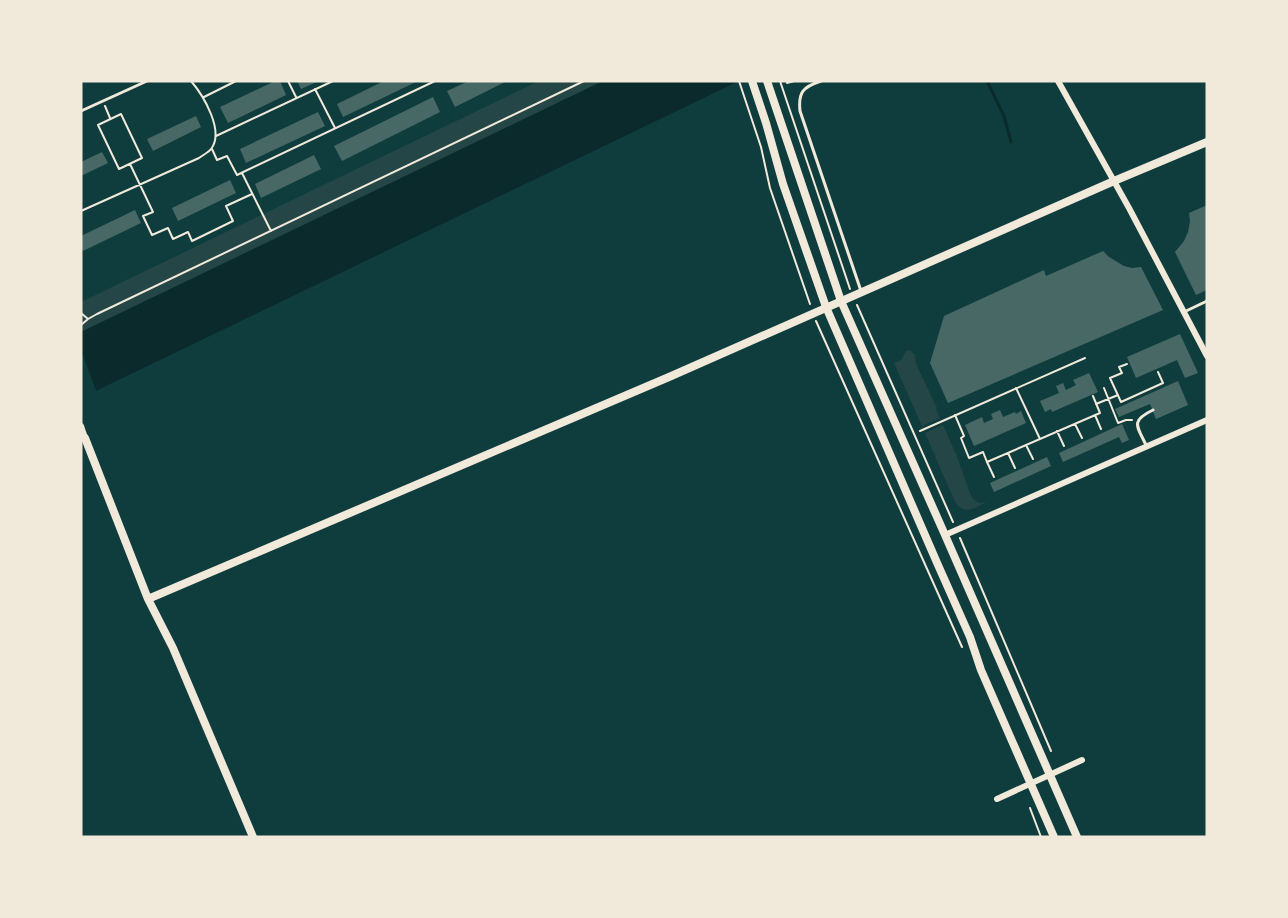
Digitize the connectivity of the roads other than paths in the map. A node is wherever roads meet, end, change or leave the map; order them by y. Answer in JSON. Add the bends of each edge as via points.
{"nodes":[{"id":1,"x":147,"y":81,"type":"edge"},
{"id":2,"x":752,"y":81,"type":"edge"},
{"id":3,"x":767,"y":81,"type":"edge"},
{"id":4,"x":821,"y":81,"type":"edge"},
{"id":5,"x":1058,"y":81,"type":"edge"},
{"id":6,"x":81,"y":111,"type":"edge"},
{"id":7,"x":1207,"y":142,"type":"edge"},
{"id":8,"x":1114,"y":181,"type":"junction"},
{"id":9,"x":861,"y":292,"type":"junction"},
{"id":10,"x":841,"y":301,"type":"junction"},
{"id":11,"x":1207,"y":301,"type":"edge"},
{"id":12,"x":826,"y":308,"type":"junction"},
{"id":13,"x":1184,"y":312,"type":"junction"},
{"id":14,"x":1207,"y":356,"type":"edge"},
{"id":15,"x":1153,"y":410,"type":"dead end"},
{"id":16,"x":1207,"y":420,"type":"edge"},
{"id":17,"x":81,"y":426,"type":"edge"},
{"id":18,"x":85,"y":438,"type":"joint"},
{"id":19,"x":1147,"y":447,"type":"junction"},
{"id":20,"x":945,"y":535,"type":"junction"},
{"id":21,"x":148,"y":599,"type":"junction"},
{"id":22,"x":1082,"y":760,"type":"dead end"},
{"id":23,"x":1049,"y":775,"type":"junction"},
{"id":24,"x":1030,"y":784,"type":"junction"},
{"id":25,"x":997,"y":799,"type":"dead end"},
{"id":26,"x":254,"y":837,"type":"edge"},
{"id":27,"x":1054,"y":837,"type":"edge"},
{"id":28,"x":1077,"y":837,"type":"edge"}],
"edges":[{"from":1,"to":6,"type":"lane"},
{"from":2,"to":12,"type":"main road"},
{"from":3,"to":10,"type":"main road"},
{"from":4,"to":9,"type":"lane","via":[[808,85],[802,92],[800,111]]},
{"from":5,"to":8,"type":"street"},
{"from":7,"to":8,"type":"street"},
{"from":8,"to":9,"type":"street"},
{"from":8,"to":13,"type":"street"},
{"from":9,"to":10,"type":"street"},
{"from":10,"to":12,"type":"street"},
{"from":10,"to":20,"type":"main road"},
{"from":11,"to":13,"type":"lane"},
{"from":12,"to":21,"type":"street"},
{"from":12,"to":24,"type":"main road"},
{"from":13,"to":14,"type":"street"},
{"from":15,"to":19,"type":"lane","via":[[1137,423]]},
{"from":16,"to":19,"type":"street"},
{"from":17,"to":18,"type":"street"},
{"from":18,"to":21,"type":"street"},
{"from":19,"to":20,"type":"street"},
{"from":20,"to":23,"type":"main road"},
{"from":21,"to":26,"type":"street"},
{"from":22,"to":23,"type":"street"},
{"from":23,"to":24,"type":"street"},
{"from":23,"to":28,"type":"main road"},
{"from":24,"to":25,"type":"street"},
{"from":24,"to":27,"type":"main road"}]}
